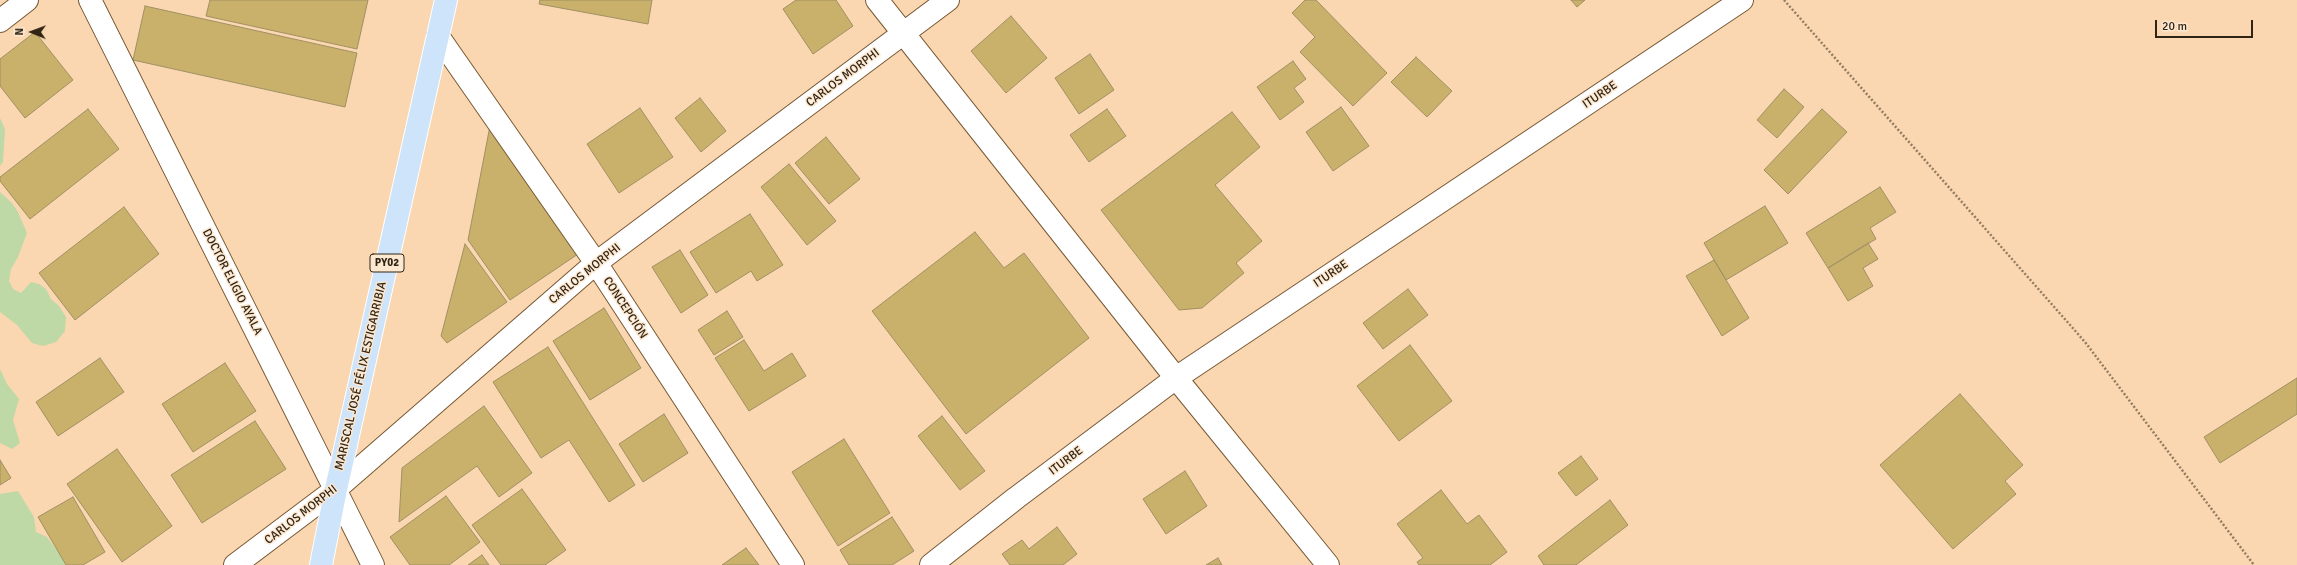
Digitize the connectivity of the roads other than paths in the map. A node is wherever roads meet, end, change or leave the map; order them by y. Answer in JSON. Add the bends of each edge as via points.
{"nodes":[{"id":1,"x":27,"y":0,"type":"edge"},
{"id":2,"x":90,"y":0,"type":"edge"},
{"id":3,"x":446,"y":0,"type":"edge"},
{"id":4,"x":877,"y":0,"type":"edge"},
{"id":5,"x":948,"y":0,"type":"edge"},
{"id":6,"x":1742,"y":0,"type":"edge"},
{"id":7,"x":0,"y":21,"type":"edge"},
{"id":8,"x":902,"y":34,"type":"junction"},
{"id":9,"x":438,"y":36,"type":"junction"},
{"id":10,"x":596,"y":263,"type":"junction"},
{"id":11,"x":1176,"y":378,"type":"junction"},
{"id":12,"x":336,"y":489,"type":"junction"},
{"id":13,"x":235,"y":565,"type":"edge"},
{"id":14,"x":321,"y":565,"type":"edge"},
{"id":15,"x":373,"y":565,"type":"edge"},
{"id":16,"x":793,"y":565,"type":"edge"},
{"id":17,"x":931,"y":565,"type":"edge"},
{"id":18,"x":1328,"y":565,"type":"edge"}],
"edges":[{"from":1,"to":7,"type":"street"},
{"from":2,"to":12,"type":"street","name":"DOCTOR ELIGIO AYALA"},
{"from":3,"to":9,"type":"main road","name":"MARISCAL JOSÉ FÉLIX ESTIGARRIBIA","number":"PY02"},
{"from":4,"to":8,"type":"street"},
{"from":5,"to":8,"type":"street","name":"CARLOS MORPHI"},
{"from":6,"to":11,"type":"street","name":"ITURBE"},
{"from":8,"to":10,"type":"street","name":"CARLOS MORPHI"},
{"from":8,"to":11,"type":"street"},
{"from":9,"to":10,"type":"street","name":"CONCEPCIÓN"},
{"from":9,"to":12,"type":"main road","name":"MARISCAL JOSÉ FÉLIX ESTIGARRIBIA","number":"PY02"},
{"from":10,"to":12,"type":"street","name":"CARLOS MORPHI"},
{"from":10,"to":16,"type":"street","name":"CONCEPCIÓN"},
{"from":11,"to":17,"type":"street","name":"ITURBE"},
{"from":11,"to":18,"type":"street"},
{"from":12,"to":13,"type":"street","name":"CARLOS MORPHI"},
{"from":12,"to":14,"type":"main road","name":"MARISCAL JOSÉ FÉLIX ESTIGARRIBIA","number":"PY02"},
{"from":12,"to":15,"type":"street","name":"DOCTOR ELIGIO AYALA"}]}
